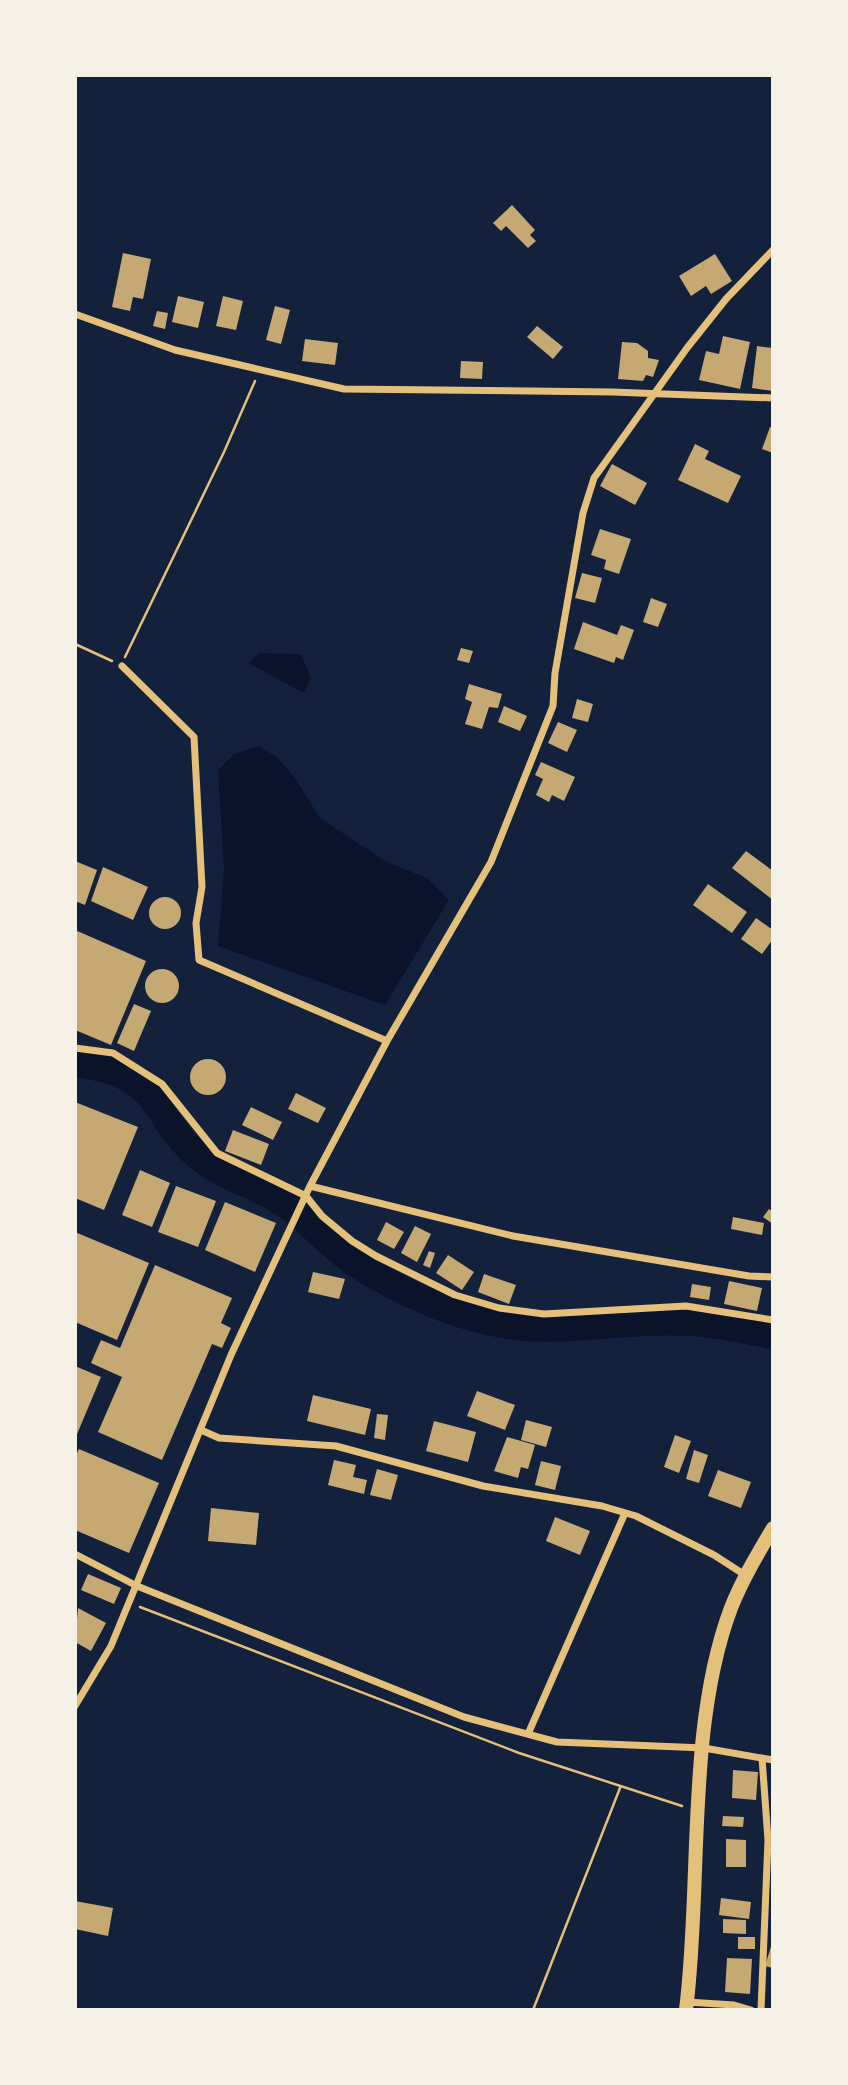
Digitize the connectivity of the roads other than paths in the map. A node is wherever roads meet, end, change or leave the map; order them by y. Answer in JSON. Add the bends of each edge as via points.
{"nodes":[{"id":1,"x":773,"y":250,"type":"edge"},
{"id":2,"x":75,"y":314,"type":"edge"},
{"id":3,"x":653,"y":395,"type":"junction"},
{"id":4,"x":773,"y":398,"type":"edge"},
{"id":5,"x":122,"y":666,"type":"road end"},
{"id":6,"x":387,"y":1041,"type":"junction"},
{"id":7,"x":75,"y":1048,"type":"edge"},
{"id":8,"x":310,"y":1186,"type":"junction"},
{"id":9,"x":304,"y":1200,"type":"junction"},
{"id":10,"x":773,"y":1277,"type":"edge"},
{"id":11,"x":773,"y":1320,"type":"edge"},
{"id":12,"x":201,"y":1430,"type":"junction"},
{"id":13,"x":625,"y":1513,"type":"junction"},
{"id":14,"x":773,"y":1528,"type":"edge"},
{"id":15,"x":75,"y":1555,"type":"edge"},
{"id":16,"x":745,"y":1575,"type":"junction"},
{"id":17,"x":137,"y":1586,"type":"junction"},
{"id":18,"x":75,"y":1706,"type":"edge"},
{"id":19,"x":528,"y":1734,"type":"junction"},
{"id":20,"x":704,"y":1748,"type":"junction"},
{"id":21,"x":762,"y":1758,"type":"junction"},
{"id":22,"x":773,"y":1760,"type":"edge"},
{"id":23,"x":770,"y":1841,"type":"edge"},
{"id":24,"x":769,"y":1927,"type":"edge"},
{"id":25,"x":686,"y":2006,"type":"edge"},
{"id":26,"x":751,"y":2010,"type":"edge"},
{"id":27,"x":761,"y":2010,"type":"edge"}],
"edges":[{"from":1,"to":3,"type":"street","via":[[726,299]]},
{"from":2,"to":3,"type":"street","via":[[174,350],[344,389]]},
{"from":3,"to":4,"type":"street"},
{"from":3,"to":6,"type":"street","via":[[594,478],[583,513],[553,706],[491,862]]},
{"from":5,"to":6,"type":"street","via":[[194,737],[202,887],[196,923],[199,960]]},
{"from":6,"to":8,"type":"street"},
{"from":7,"to":9,"type":"street","via":[[113,1054],[162,1084],[217,1153]]},
{"from":8,"to":9,"type":"street"},
{"from":8,"to":10,"type":"street","via":[[513,1236]]},
{"from":9,"to":11,"type":"street","via":[[376,1256],[455,1295],[499,1308],[544,1314],[686,1306]]},
{"from":9,"to":12,"type":"street"},
{"from":12,"to":13,"type":"street","via":[[219,1438],[336,1446],[483,1486]]},
{"from":12,"to":17,"type":"street"},
{"from":13,"to":16,"type":"street","via":[[688,1541]]},
{"from":13,"to":19,"type":"street"},
{"from":14,"to":16,"type":"main road"},
{"from":15,"to":17,"type":"street"},
{"from":16,"to":20,"type":"main road","via":[[717,1657]]},
{"from":17,"to":18,"type":"street","via":[[111,1646]]},
{"from":17,"to":19,"type":"street","via":[[464,1717]]},
{"from":19,"to":20,"type":"street","via":[[557,1742]]},
{"from":20,"to":21,"type":"street"},
{"from":20,"to":25,"type":"main road"},
{"from":21,"to":22,"type":"street"},
{"from":21,"to":23,"type":"street"},
{"from":23,"to":24,"type":"street"},
{"from":24,"to":27,"type":"street"},
{"from":25,"to":26,"type":"street","via":[[734,2005]]}]}
